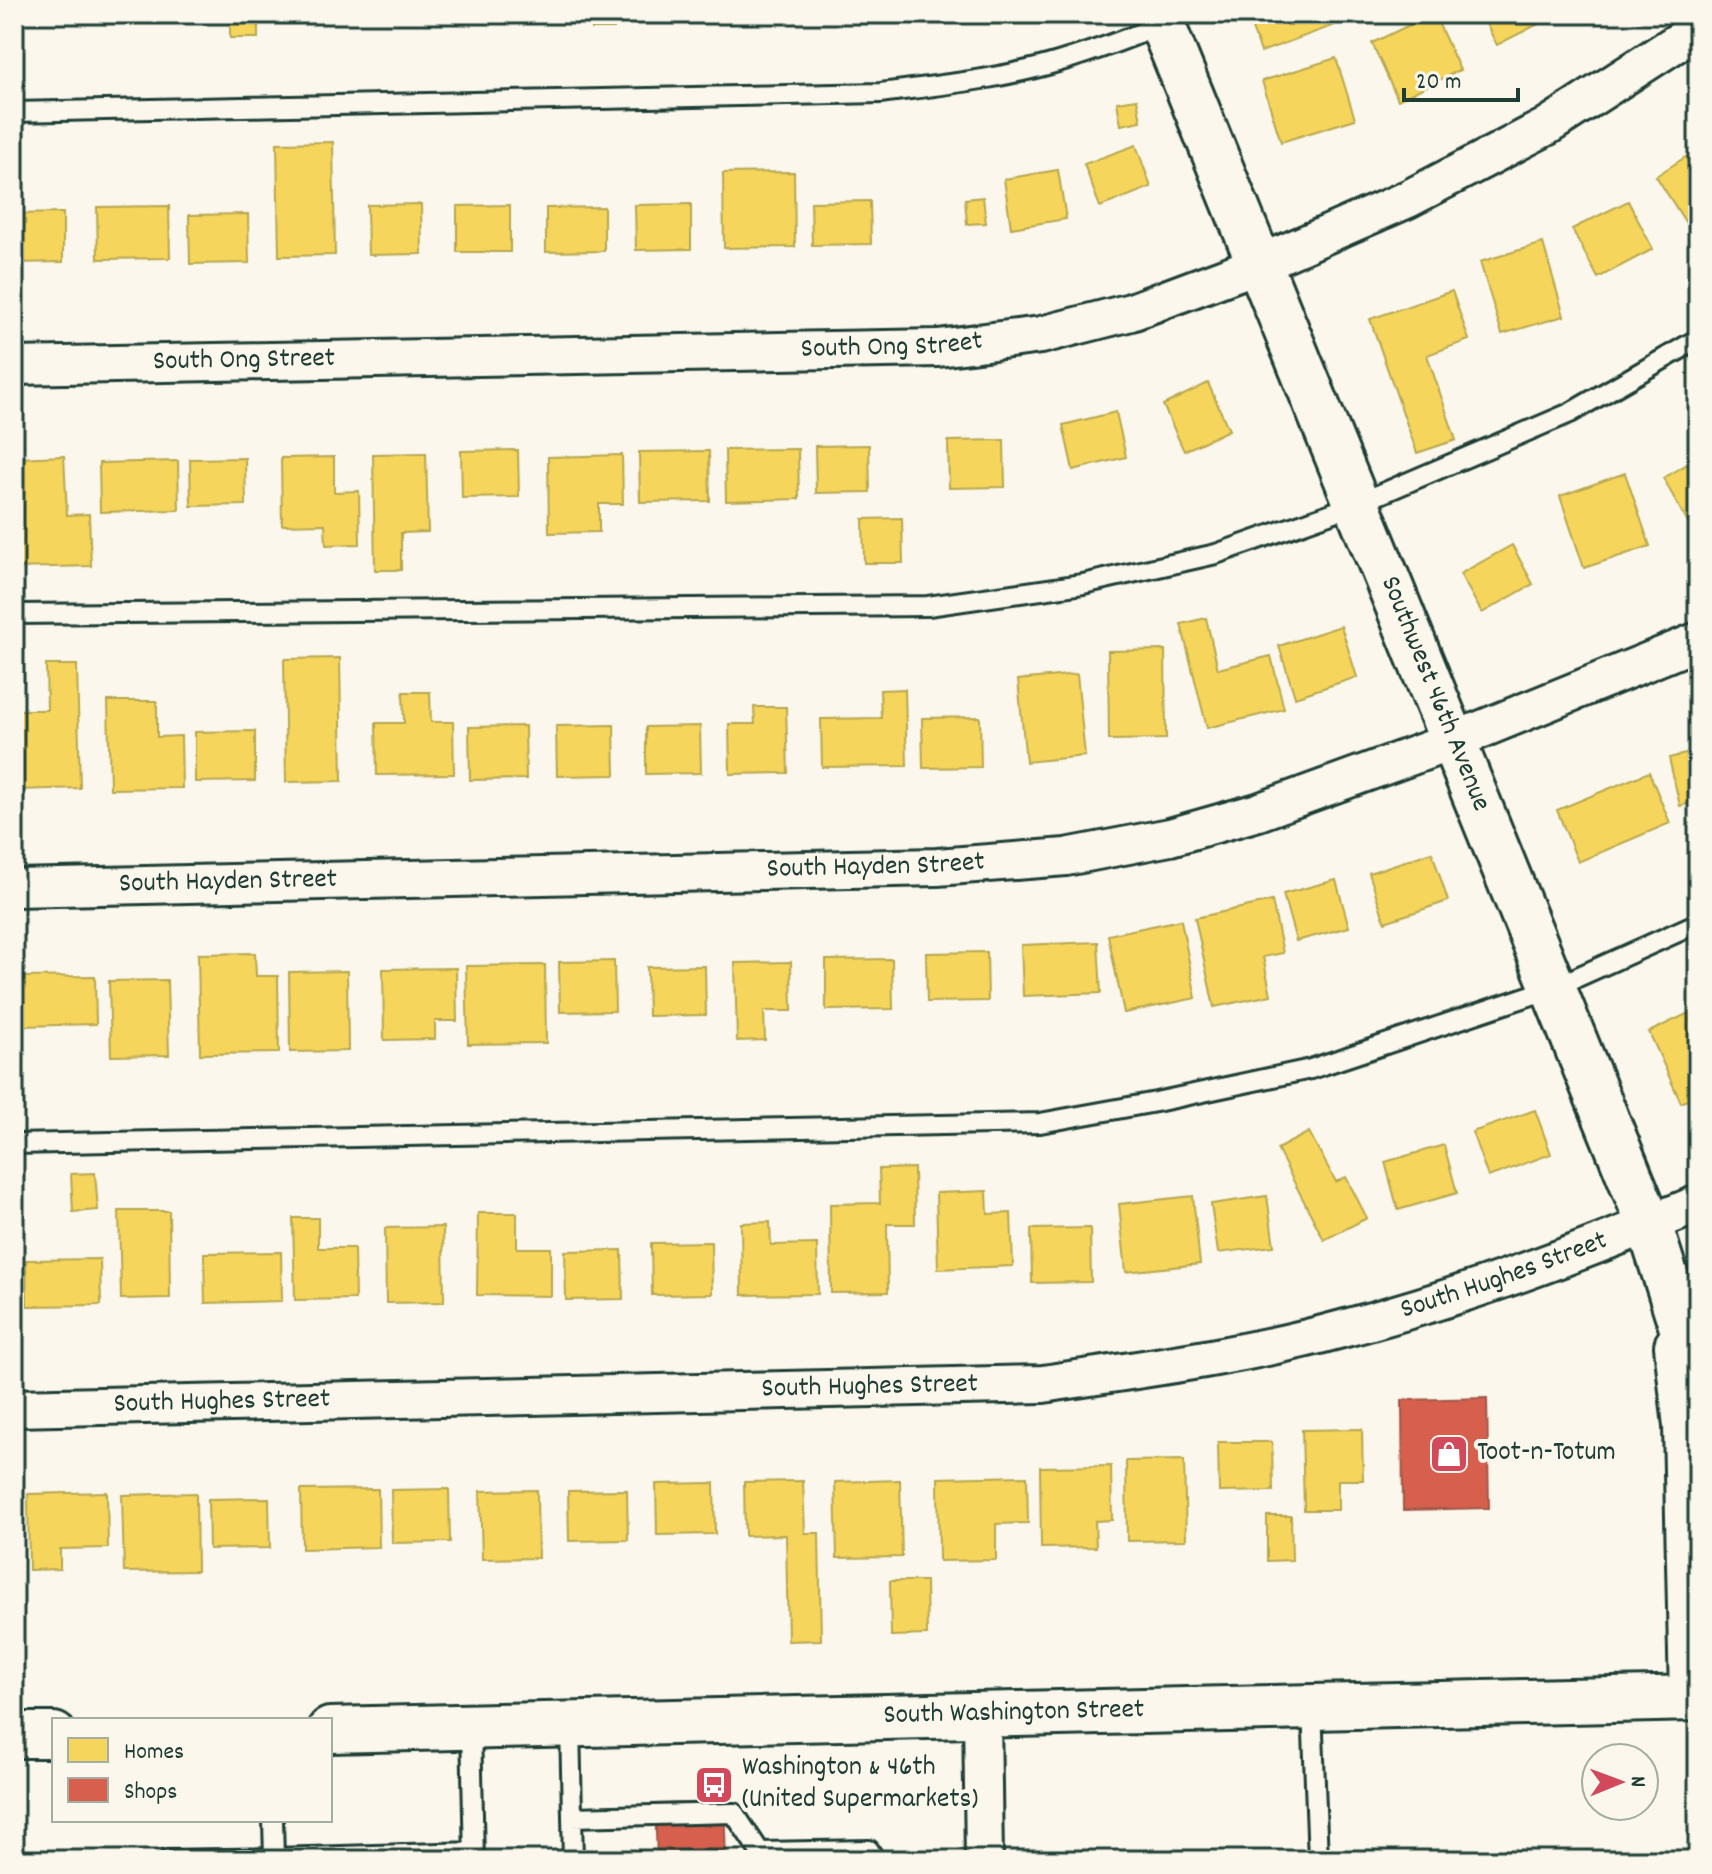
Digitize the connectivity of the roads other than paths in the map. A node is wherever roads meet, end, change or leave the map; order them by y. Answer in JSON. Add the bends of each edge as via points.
{"nodes":[{"id":1,"x":1169,"y":18,"type":"edge"},
{"id":2,"x":1698,"y":29,"type":"edge"},
{"id":3,"x":14,"y":112,"type":"edge"},
{"id":4,"x":1259,"y":264,"type":"junction"},
{"id":5,"x":1698,"y":339,"type":"edge"},
{"id":6,"x":14,"y":366,"type":"edge"},
{"id":7,"x":1357,"y":504,"type":"junction"},
{"id":8,"x":14,"y":614,"type":"edge"},
{"id":9,"x":1698,"y":641,"type":"edge"},
{"id":10,"x":1453,"y":741,"type":"junction"},
{"id":11,"x":14,"y":888,"type":"edge"},
{"id":12,"x":1698,"y":923,"type":"edge"},
{"id":13,"x":1553,"y":988,"type":"junction"},
{"id":14,"x":14,"y":1144,"type":"edge"},
{"id":15,"x":1698,"y":1204,"type":"edge"},
{"id":16,"x":1649,"y":1224,"type":"junction"},
{"id":17,"x":1665,"y":1273,"type":"junction"},
{"id":18,"x":1698,"y":1378,"type":"edge"},
{"id":19,"x":14,"y":1408,"type":"edge"},
{"id":20,"x":1695,"y":1698,"type":"edge"},
{"id":21,"x":1312,"y":1707,"type":"junction"},
{"id":22,"x":982,"y":1713,"type":"junction"},
{"id":23,"x":570,"y":1725,"type":"junction"},
{"id":24,"x":471,"y":1727,"type":"junction"},
{"id":25,"x":332,"y":1730,"type":"edge"},
{"id":26,"x":14,"y":1735,"type":"edge"},
{"id":27,"x":52,"y":1735,"type":"edge"},
{"id":28,"x":572,"y":1817,"type":"junction"},
{"id":29,"x":273,"y":1822,"type":"edge"},
{"id":30,"x":474,"y":1856,"type":"edge"},
{"id":31,"x":760,"y":1856,"type":"edge"},
{"id":32,"x":274,"y":1858,"type":"junction"},
{"id":33,"x":168,"y":1860,"type":"edge"},
{"id":34,"x":573,"y":1860,"type":"edge"},
{"id":35,"x":875,"y":1860,"type":"edge"},
{"id":36,"x":984,"y":1860,"type":"edge"},
{"id":37,"x":1318,"y":1860,"type":"edge"}],
"edges":[{"from":1,"to":3,"type":"lane","via":[[1058,62],[964,83],[881,93]]},
{"from":1,"to":4,"type":"main road","name":"Southwest 46th Avenue"},
{"from":2,"to":4,"type":"street","name":"South Ong Street","via":[[1546,127],[1408,199]]},
{"from":4,"to":6,"type":"street","name":"South Ong Street","via":[[1131,312],[1041,335],[938,348]]},
{"from":4,"to":7,"type":"main road","name":"Southwest 46th Avenue"},
{"from":5,"to":7,"type":"lane","via":[[1570,413]]},
{"from":7,"to":8,"type":"lane","via":[[1216,554],[1083,584],[928,606]]},
{"from":7,"to":10,"type":"main road","name":"Southwest 46th Avenue"},
{"from":9,"to":10,"type":"street","name":"South Hayden Street"},
{"from":10,"to":11,"type":"street","name":"South Hayden Street","via":[[1258,812],[1170,837],[1066,857],[937,867]]},
{"from":10,"to":13,"type":"main road","name":"Southwest 46th Avenue"},
{"from":12,"to":13,"type":"lane"},
{"from":13,"to":14,"type":"lane","via":[[1311,1069],[1040,1123]]},
{"from":13,"to":16,"type":"main road","name":"Southwest 46th Avenue"},
{"from":15,"to":16,"type":"street","name":"South Hughes Street"},
{"from":16,"to":17,"type":"main road","name":"Southwest 46th Avenue"},
{"from":16,"to":19,"type":"street","name":"South Hughes Street","via":[[1459,1295],[1340,1330],[1207,1360],[1043,1384]]},
{"from":17,"to":18,"type":"main road","name":"Southwest 46th Avenue"},
{"from":17,"to":20,"type":"main road","via":[[1686,1426]]},
{"from":20,"to":21,"type":"main road","name":"South Washington Street"},
{"from":21,"to":22,"type":"main road","name":"South Washington Street"},
{"from":21,"to":37,"type":"lane"},
{"from":22,"to":23,"type":"main road","name":"South Washington Street"},
{"from":22,"to":36,"type":"street"},
{"from":23,"to":24,"type":"main road","name":"South Washington Street"},
{"from":23,"to":28,"type":"lane"},
{"from":24,"to":25,"type":"main road","name":"South Washington Street"},
{"from":24,"to":30,"type":"lane"},
{"from":26,"to":27,"type":"main road"},
{"from":28,"to":31,"type":"lane","via":[[734,1813]]},
{"from":28,"to":34,"type":"lane"},
{"from":29,"to":32,"type":"lane"},
{"from":30,"to":32,"type":"lane"},
{"from":31,"to":35,"type":"lane","via":[[869,1850]]},
{"from":32,"to":33,"type":"lane"}]}
